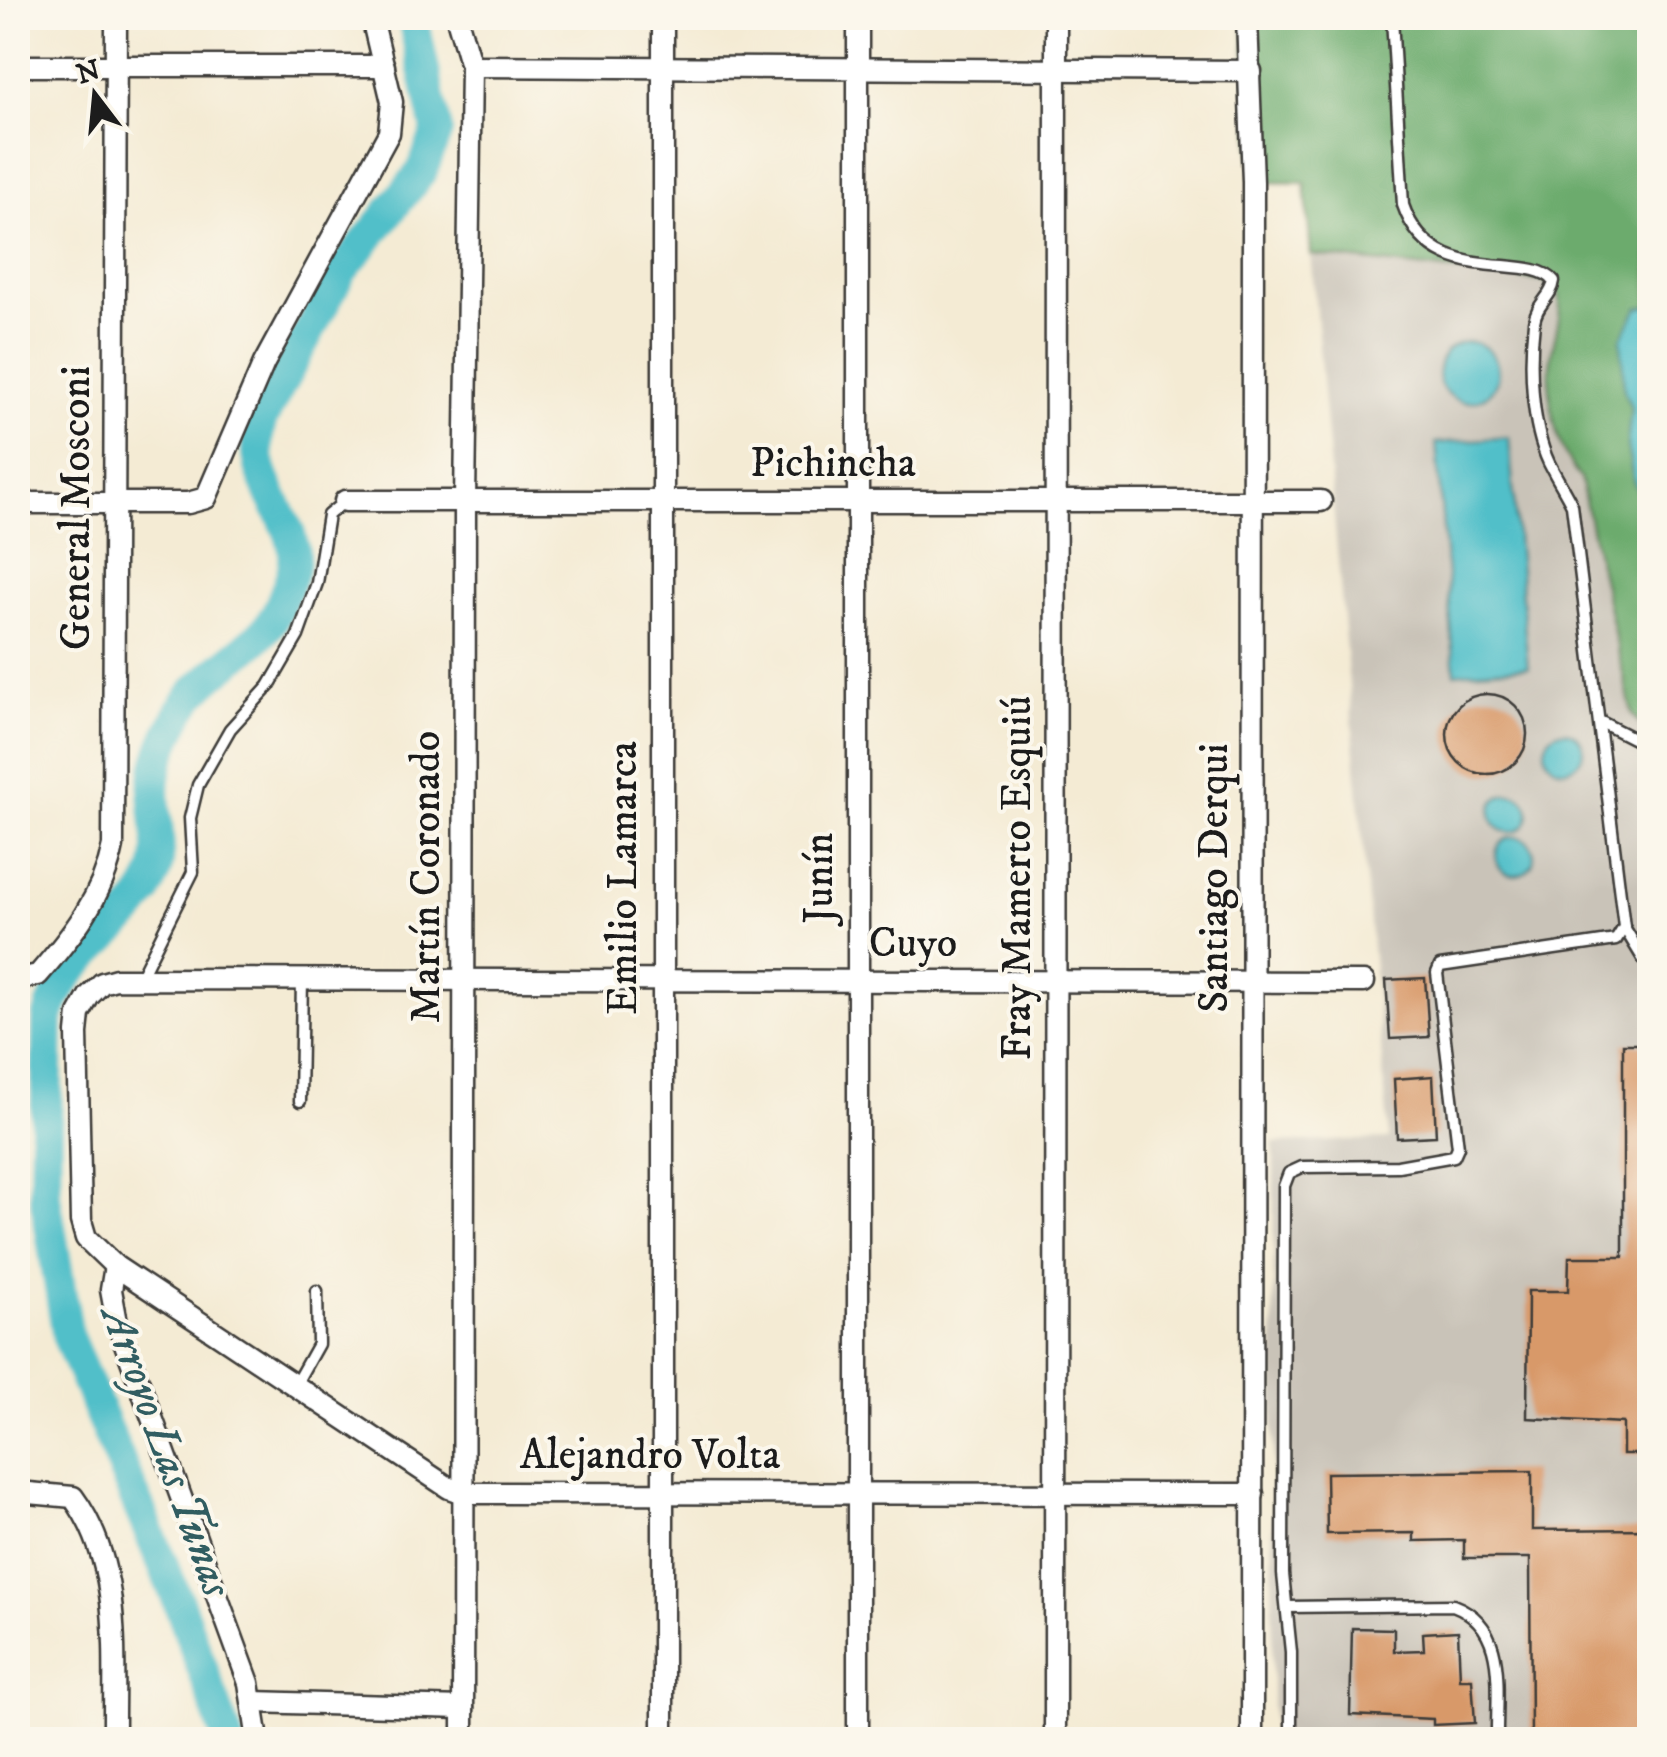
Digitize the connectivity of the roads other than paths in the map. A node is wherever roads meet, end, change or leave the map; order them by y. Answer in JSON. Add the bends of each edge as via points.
{"nodes":[{"id":1,"x":116,"y":18,"type":"edge"},
{"id":2,"x":372,"y":18,"type":"edge"},
{"id":3,"x":457,"y":18,"type":"edge"},
{"id":4,"x":663,"y":18,"type":"edge"},
{"id":5,"x":858,"y":18,"type":"edge"},
{"id":6,"x":1056,"y":18,"type":"edge"},
{"id":7,"x":1247,"y":18,"type":"edge"},
{"id":8,"x":1392,"y":18,"type":"edge"},
{"id":9,"x":18,"y":66,"type":"edge"},
{"id":10,"x":384,"y":66,"type":"junction"},
{"id":11,"x":471,"y":66,"type":"junction"},
{"id":12,"x":663,"y":66,"type":"junction"},
{"id":13,"x":115,"y":67,"type":"junction"},
{"id":14,"x":858,"y":67,"type":"junction"},
{"id":15,"x":1056,"y":68,"type":"junction"},
{"id":16,"x":1251,"y":71,"type":"junction"},
{"id":17,"x":345,"y":501,"type":"joint"},
{"id":18,"x":1321,"y":501,"type":"dead end"},
{"id":19,"x":114,"y":502,"type":"junction"},
{"id":20,"x":465,"y":502,"type":"junction"},
{"id":21,"x":662,"y":502,"type":"junction"},
{"id":22,"x":858,"y":502,"type":"junction"},
{"id":23,"x":1056,"y":502,"type":"junction"},
{"id":24,"x":1253,"y":502,"type":"junction"},
{"id":25,"x":18,"y":503,"type":"edge"},
{"id":26,"x":1600,"y":722,"type":"junction"},
{"id":27,"x":1650,"y":747,"type":"edge"},
{"id":28,"x":1624,"y":928,"type":"junction"},
{"id":29,"x":1650,"y":970,"type":"edge"},
{"id":30,"x":28,"y":977,"type":"edge"},
{"id":31,"x":139,"y":979,"type":"junction"},
{"id":32,"x":302,"y":980,"type":"junction"},
{"id":33,"x":464,"y":980,"type":"junction"},
{"id":34,"x":661,"y":980,"type":"junction"},
{"id":35,"x":857,"y":981,"type":"junction"},
{"id":36,"x":1056,"y":982,"type":"junction"},
{"id":37,"x":1253,"y":982,"type":"junction"},
{"id":38,"x":1364,"y":982,"type":"dead end"},
{"id":39,"x":102,"y":983,"type":"joint"},
{"id":40,"x":300,"y":1101,"type":"dead end"},
{"id":41,"x":115,"y":1266,"type":"junction"},
{"id":42,"x":317,"y":1291,"type":"dead end"},
{"id":43,"x":295,"y":1386,"type":"junction"},
{"id":44,"x":18,"y":1492,"type":"edge"},
{"id":45,"x":463,"y":1493,"type":"junction"},
{"id":46,"x":660,"y":1493,"type":"junction"},
{"id":47,"x":857,"y":1493,"type":"junction"},
{"id":48,"x":1052,"y":1494,"type":"junction"},
{"id":49,"x":1252,"y":1494,"type":"junction"},
{"id":50,"x":1287,"y":1607,"type":"junction"},
{"id":51,"x":254,"y":1702,"type":"junction"},
{"id":52,"x":463,"y":1708,"type":"junction"},
{"id":53,"x":114,"y":1740,"type":"edge"},
{"id":54,"x":258,"y":1740,"type":"edge"},
{"id":55,"x":464,"y":1740,"type":"edge"},
{"id":56,"x":663,"y":1740,"type":"edge"},
{"id":57,"x":858,"y":1740,"type":"edge"},
{"id":58,"x":1055,"y":1740,"type":"edge"},
{"id":59,"x":1252,"y":1740,"type":"edge"},
{"id":60,"x":1291,"y":1740,"type":"edge"},
{"id":61,"x":1497,"y":1740,"type":"edge"}],
"edges":[{"from":1,"to":13,"type":"street","name":"General Mosconi"},
{"from":2,"to":10,"type":"street"},
{"from":3,"to":11,"type":"street","name":"Martín Coronado"},
{"from":4,"to":12,"type":"street","name":"Emilio Lamarca"},
{"from":5,"to":14,"type":"street","name":"Junín"},
{"from":6,"to":15,"type":"street","name":"Fray Mamerto Esquiú"},
{"from":7,"to":16,"type":"street","name":"Santiago Derqui"},
{"from":8,"to":26,"type":"lane","via":[[1403,205],[1410,227],[1439,251],[1474,265],[1538,271],[1554,280],[1534,318],[1533,370],[1548,461],[1572,505]]},
{"from":9,"to":13,"type":"street"},
{"from":10,"to":13,"type":"street"},
{"from":10,"to":19,"type":"street","via":[[392,102],[389,133],[264,362],[206,498]]},
{"from":11,"to":12,"type":"street"},
{"from":11,"to":20,"type":"street","name":"Martín Coronado"},
{"from":12,"to":14,"type":"street"},
{"from":12,"to":21,"type":"street","name":"Emilio Lamarca"},
{"from":13,"to":19,"type":"street","name":"General Mosconi"},
{"from":14,"to":15,"type":"street"},
{"from":14,"to":22,"type":"street","name":"Junín"},
{"from":15,"to":16,"type":"street"},
{"from":15,"to":23,"type":"street","name":"Fray Mamerto Esquiú"},
{"from":16,"to":24,"type":"street","name":"Santiago Derqui"},
{"from":17,"to":20,"type":"street","name":"Pichincha"},
{"from":17,"to":31,"type":"lane","via":[[328,515],[317,583],[285,661],[230,729],[198,785],[190,818],[194,872]]},
{"from":18,"to":24,"type":"street","name":"Pichincha"},
{"from":19,"to":25,"type":"street"},
{"from":19,"to":30,"type":"street","name":"General Mosconi","via":[[113,846],[102,888]]},
{"from":20,"to":21,"type":"street","name":"Pichincha"},
{"from":20,"to":33,"type":"street","name":"Martín Coronado"},
{"from":21,"to":22,"type":"street","name":"Pichincha"},
{"from":21,"to":34,"type":"street","name":"Emilio Lamarca"},
{"from":22,"to":23,"type":"street","name":"Pichincha"},
{"from":22,"to":35,"type":"street","name":"Junín"},
{"from":23,"to":24,"type":"street","name":"Pichincha"},
{"from":23,"to":36,"type":"street","name":"Fray Mamerto Esquiú"},
{"from":24,"to":37,"type":"street","name":"Santiago Derqui"},
{"from":26,"to":27,"type":"lane"},
{"from":26,"to":28,"type":"lane"},
{"from":28,"to":29,"type":"lane"},
{"from":28,"to":50,"type":"lane","via":[[1616,940],[1440,966],[1454,1156],[1289,1173]]},
{"from":31,"to":32,"type":"street","name":"Cuyo"},
{"from":31,"to":39,"type":"street","name":"Cuyo"},
{"from":32,"to":33,"type":"street","name":"Cuyo"},
{"from":32,"to":40,"type":"lane"},
{"from":33,"to":34,"type":"street","name":"Cuyo"},
{"from":33,"to":45,"type":"street","name":"Martín Coronado"},
{"from":34,"to":35,"type":"street","name":"Cuyo"},
{"from":34,"to":46,"type":"street","name":"Emilio Lamarca"},
{"from":35,"to":36,"type":"street","name":"Cuyo"},
{"from":35,"to":47,"type":"street","name":"Junín"},
{"from":36,"to":37,"type":"street","name":"Cuyo"},
{"from":36,"to":48,"type":"street","name":"Fray Mamerto Esquiú"},
{"from":37,"to":38,"type":"street","name":"Cuyo"},
{"from":37,"to":49,"type":"street","name":"Santiago Derqui"},
{"from":39,"to":41,"type":"street","name":"Alejandro Volta","via":[[79,1014],[80,1208],[86,1238]]},
{"from":41,"to":43,"type":"street","name":"Alejandro Volta"},
{"from":41,"to":51,"type":"street","via":[[117,1322]]},
{"from":42,"to":43,"type":"lane","via":[[318,1344]]},
{"from":43,"to":45,"type":"street","name":"Alejandro Volta"},
{"from":44,"to":53,"type":"street","via":[[74,1497],[92,1527],[110,1586]]},
{"from":45,"to":46,"type":"street","name":"Alejandro Volta"},
{"from":45,"to":52,"type":"street","name":"Martín Coronado"},
{"from":46,"to":47,"type":"street","name":"Alejandro Volta"},
{"from":46,"to":56,"type":"street","name":"Emilio Lamarca"},
{"from":47,"to":48,"type":"street","name":"Alejandro Volta"},
{"from":47,"to":57,"type":"street","name":"Junín"},
{"from":48,"to":49,"type":"street","name":"Alejandro Volta"},
{"from":48,"to":58,"type":"street","name":"Fray Mamerto Esquiú"},
{"from":49,"to":59,"type":"street","name":"Santiago Derqui"},
{"from":50,"to":60,"type":"lane"},
{"from":50,"to":61,"type":"lane","via":[[1453,1606],[1472,1612],[1496,1655]]},
{"from":51,"to":52,"type":"street"},
{"from":51,"to":54,"type":"street"},
{"from":52,"to":55,"type":"street","name":"Martín Coronado"}]}
